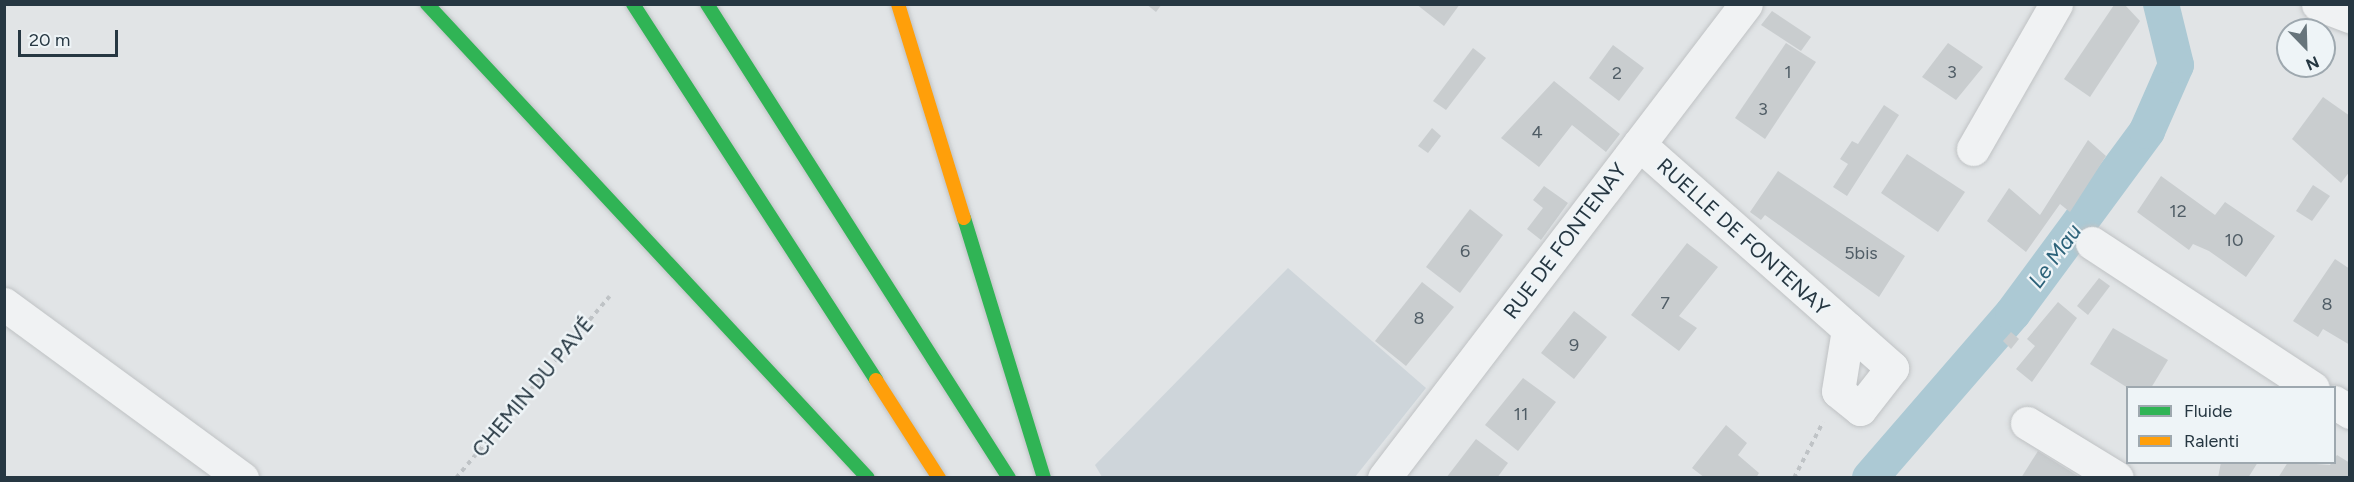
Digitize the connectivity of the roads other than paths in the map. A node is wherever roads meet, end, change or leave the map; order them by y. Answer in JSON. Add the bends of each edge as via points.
{"nodes":[{"id":1,"x":427,"y":4,"type":"edge"},
{"id":2,"x":633,"y":4,"type":"edge"},
{"id":3,"x":707,"y":4,"type":"edge"},
{"id":4,"x":898,"y":4,"type":"edge"},
{"id":5,"x":1746,"y":4,"type":"edge"},
{"id":6,"x":2056,"y":4,"type":"edge"},
{"id":7,"x":2318,"y":4,"type":"edge"},
{"id":8,"x":2349,"y":16,"type":"edge"},
{"id":9,"x":1639,"y":144,"type":"junction"},
{"id":10,"x":1973,"y":149,"type":"dead end"},
{"id":11,"x":2092,"y":243,"type":"dead end"},
{"id":12,"x":4,"y":304,"type":"edge"},
{"id":13,"x":1848,"y":329,"type":"junction"},
{"id":14,"x":2311,"y":386,"type":"edge"},
{"id":15,"x":2336,"y":403,"type":"edge"},
{"id":16,"x":2349,"y":412,"type":"edge"},
{"id":17,"x":2027,"y":423,"type":"dead end"},
{"id":18,"x":242,"y":477,"type":"edge"},
{"id":19,"x":868,"y":477,"type":"edge"},
{"id":20,"x":939,"y":477,"type":"edge"},
{"id":21,"x":1009,"y":477,"type":"edge"},
{"id":22,"x":1044,"y":477,"type":"edge"},
{"id":23,"x":1384,"y":477,"type":"edge"},
{"id":24,"x":2117,"y":477,"type":"edge"}],
"edges":[{"from":1,"to":19,"type":"main road"},
{"from":2,"to":20,"type":"main road"},
{"from":3,"to":21,"type":"main road"},
{"from":4,"to":22,"type":"main road"},
{"from":5,"to":9,"type":"street","name":"RUE DE FONTENAY"},
{"from":6,"to":10,"type":"street"},
{"from":7,"to":8,"type":"street"},
{"from":9,"to":13,"type":"street","name":"RUELLE DE FONTENAY"},
{"from":9,"to":23,"type":"street","name":"RUE DE FONTENAY"},
{"from":11,"to":14,"type":"street"},
{"from":12,"to":18,"type":"street"},
{"from":13,"to":13,"type":"street","name":"RUELLE DE FONTENAY","via":[[1838,391],[1860,409],[1892,368]]},
{"from":15,"to":16,"type":"street"},
{"from":17,"to":24,"type":"street"}]}
